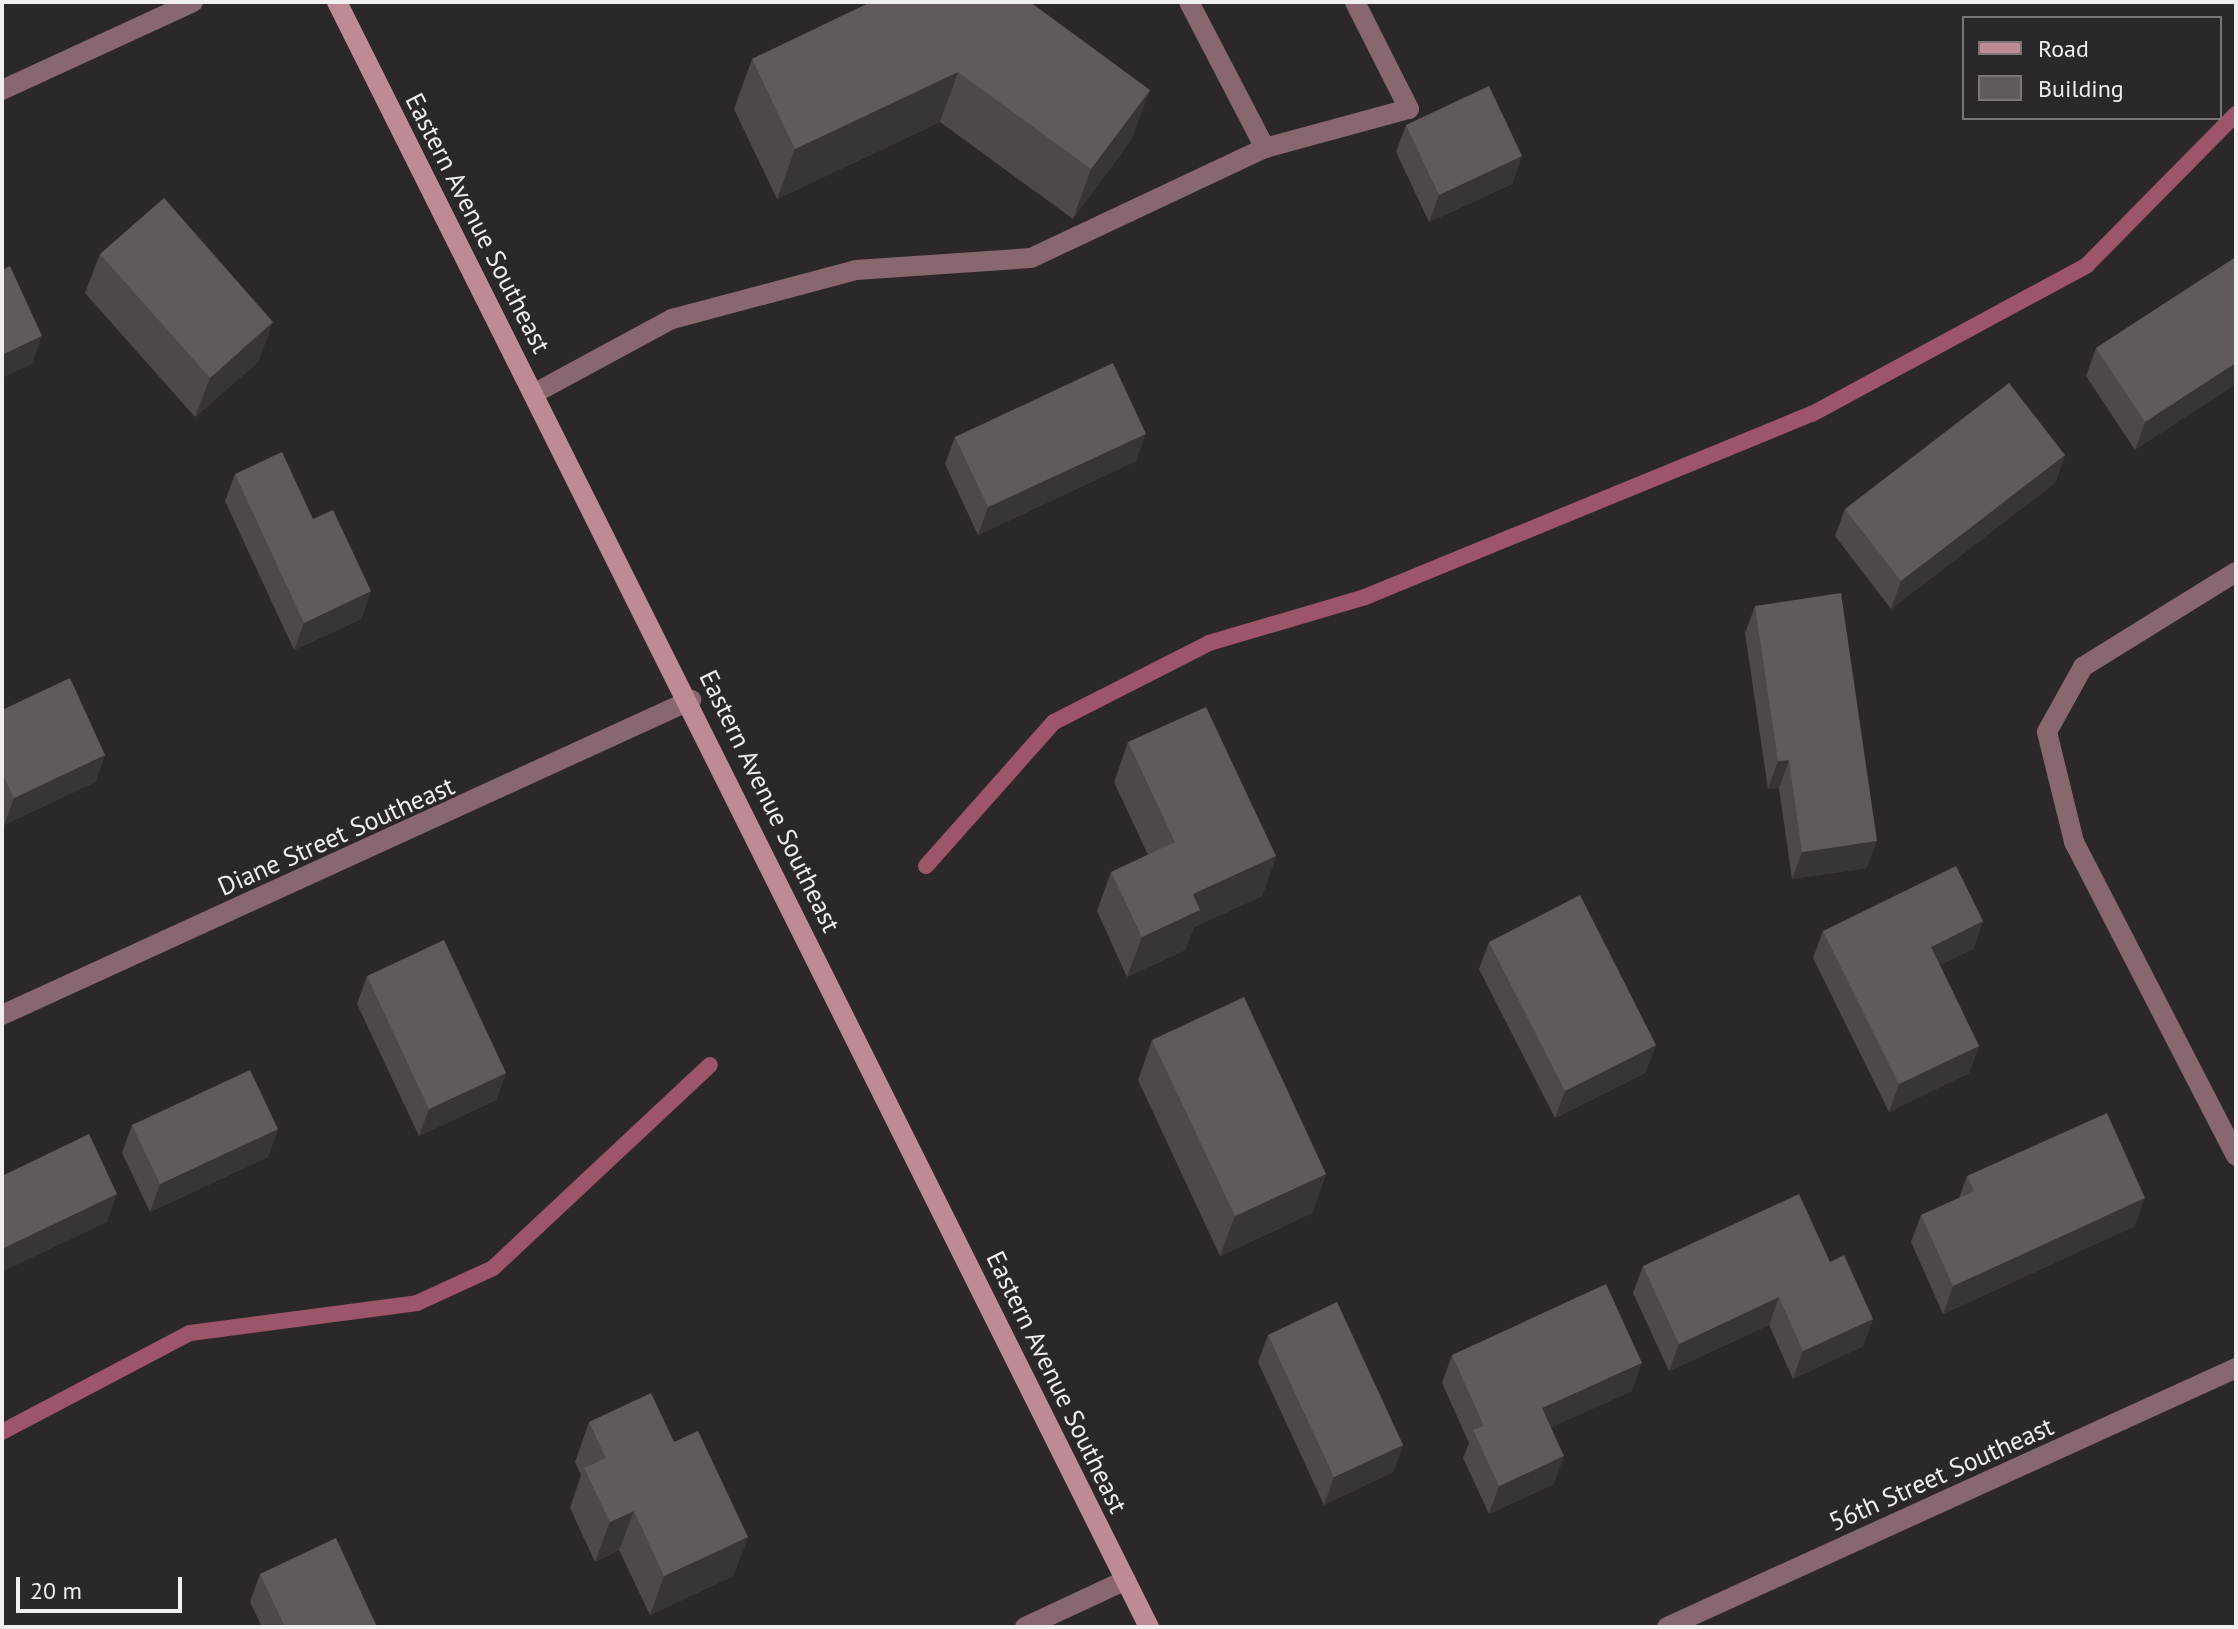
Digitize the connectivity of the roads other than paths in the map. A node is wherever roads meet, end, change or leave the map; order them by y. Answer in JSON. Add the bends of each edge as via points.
{"nodes":[{"id":1,"x":193,"y":2,"type":"edge"},
{"id":2,"x":337,"y":2,"type":"edge"},
{"id":3,"x":1189,"y":2,"type":"edge"},
{"id":4,"x":1355,"y":2,"type":"edge"},
{"id":5,"x":2,"y":90,"type":"edge"},
{"id":6,"x":1265,"y":148,"type":"junction"},
{"id":7,"x":535,"y":393,"type":"junction"},
{"id":8,"x":2236,"y":572,"type":"edge"},
{"id":9,"x":691,"y":700,"type":"junction"},
{"id":10,"x":2,"y":1015,"type":"edge"},
{"id":11,"x":2236,"y":1156,"type":"edge"},
{"id":12,"x":2236,"y":1368,"type":"edge"},
{"id":13,"x":1126,"y":1580,"type":"junction"},
{"id":14,"x":1025,"y":1627,"type":"edge"},
{"id":15,"x":1149,"y":1627,"type":"edge"},
{"id":16,"x":1667,"y":1627,"type":"edge"}],
"edges":[{"from":1,"to":5,"type":"street"},
{"from":2,"to":7,"type":"street","name":"Eastern Avenue Southeast"},
{"from":3,"to":6,"type":"street"},
{"from":4,"to":6,"type":"street","via":[[1409,109]]},
{"from":6,"to":7,"type":"street","via":[[1031,258],[856,270],[672,319]]},
{"from":7,"to":9,"type":"street","name":"Eastern Avenue Southeast"},
{"from":8,"to":11,"type":"street","via":[[2083,667],[2047,732],[2074,842]]},
{"from":9,"to":10,"type":"street","name":"Diane Street Southeast"},
{"from":9,"to":13,"type":"street","name":"Eastern Avenue Southeast"},
{"from":12,"to":16,"type":"street","name":"56th Street Southeast"},
{"from":13,"to":14,"type":"street"},
{"from":13,"to":15,"type":"street","name":"Eastern Avenue Southeast"}]}
